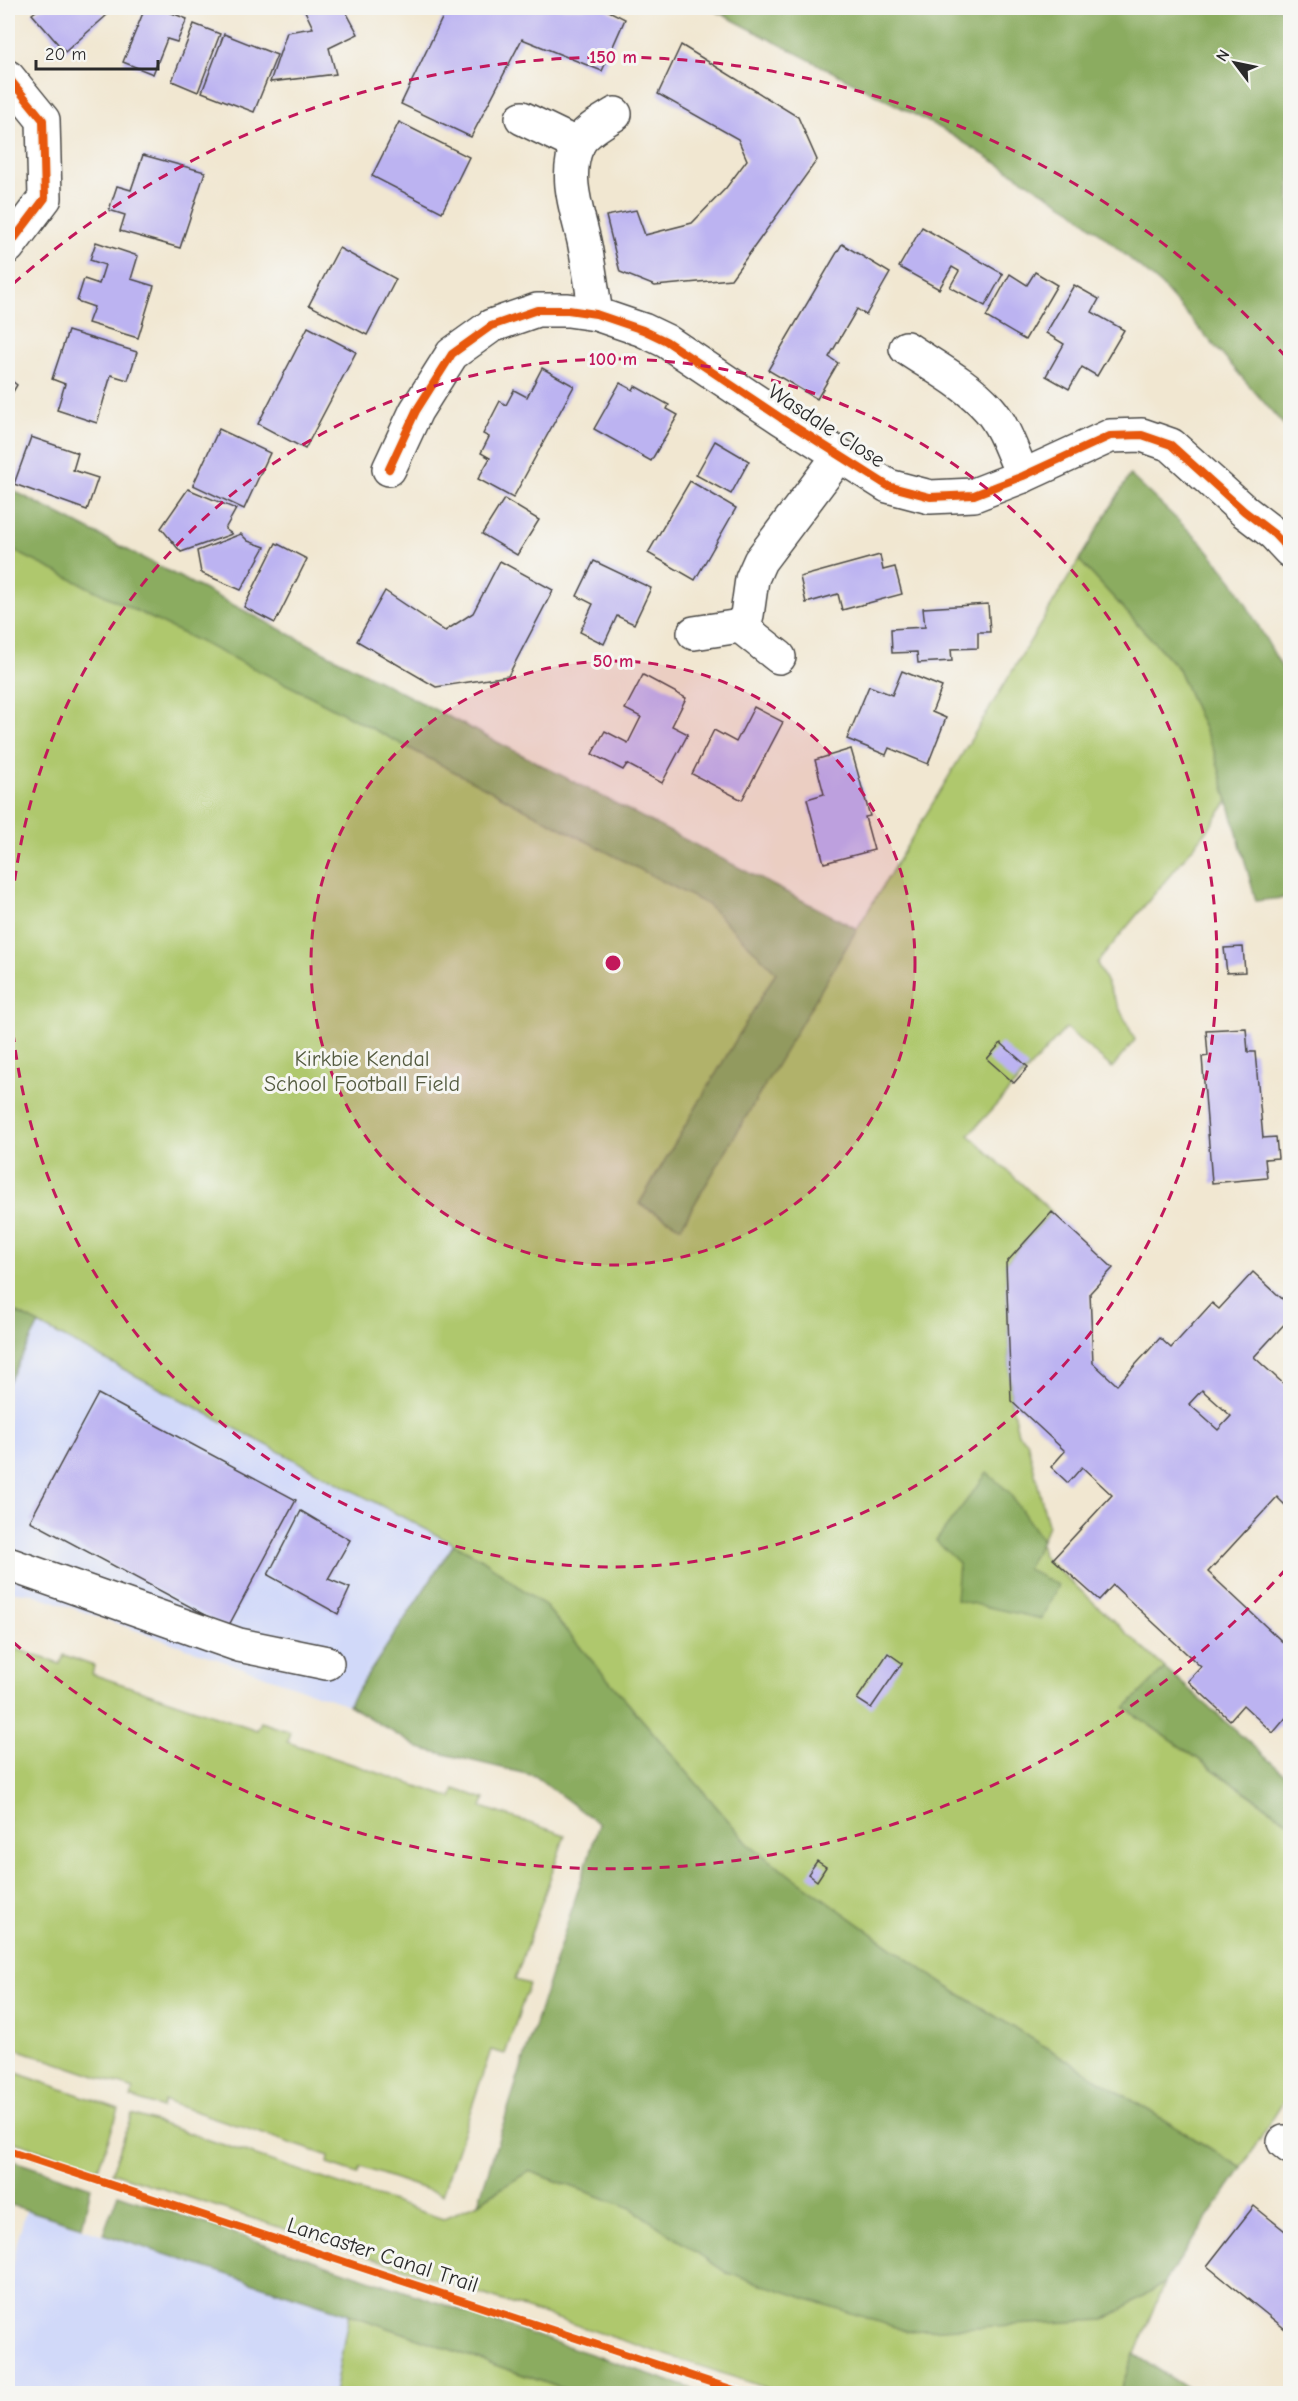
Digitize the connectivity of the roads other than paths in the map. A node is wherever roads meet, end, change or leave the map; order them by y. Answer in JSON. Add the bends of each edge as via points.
{"nodes":[{"id":1,"x":8,"y":77,"type":"edge"},
{"id":2,"x":615,"y":114,"type":"dead end"},
{"id":3,"x":522,"y":117,"type":"dead end"},
{"id":4,"x":578,"y":145,"type":"junction"},
{"id":5,"x":8,"y":247,"type":"edge"},
{"id":6,"x":596,"y":314,"type":"junction"},
{"id":7,"x":906,"y":348,"type":"dead end"},
{"id":8,"x":839,"y":456,"type":"junction"},
{"id":9,"x":389,"y":469,"type":"dead end"},
{"id":10,"x":1023,"y":476,"type":"junction"},
{"id":11,"x":1290,"y":551,"type":"edge"},
{"id":12,"x":740,"y":626,"type":"junction"},
{"id":13,"x":694,"y":633,"type":"dead end"},
{"id":14,"x":779,"y":657,"type":"dead end"},
{"id":15,"x":8,"y":1564,"type":"edge"},
{"id":16,"x":327,"y":1663,"type":"dead end"}],
"edges":[{"from":1,"to":5,"type":"street","via":[[43,120],[45,198]]},
{"from":2,"to":4,"type":"street","via":[[593,128]]},
{"from":3,"to":4,"type":"street"},
{"from":4,"to":6,"type":"street","via":[[572,176],[573,203],[584,240]]},
{"from":6,"to":8,"type":"street","name":"Wasdale Close","via":[[666,341]]},
{"from":6,"to":9,"type":"street","name":"Wasdale Close","via":[[537,310],[491,327],[452,354],[416,411]]},
{"from":7,"to":10,"type":"street","via":[[990,410]]},
{"from":8,"to":10,"type":"street","name":"Wasdale Close","via":[[888,486],[930,497],[974,495]]},
{"from":8,"to":12,"type":"street","name":"Wasdale Close","via":[[760,561],[752,579],[747,615]]},
{"from":10,"to":11,"type":"street","name":"Wasdale Close","via":[[1110,436],[1142,435],[1171,445]]},
{"from":12,"to":13,"type":"street"},
{"from":12,"to":14,"type":"street"},
{"from":15,"to":16,"type":"street","via":[[238,1645]]}]}
